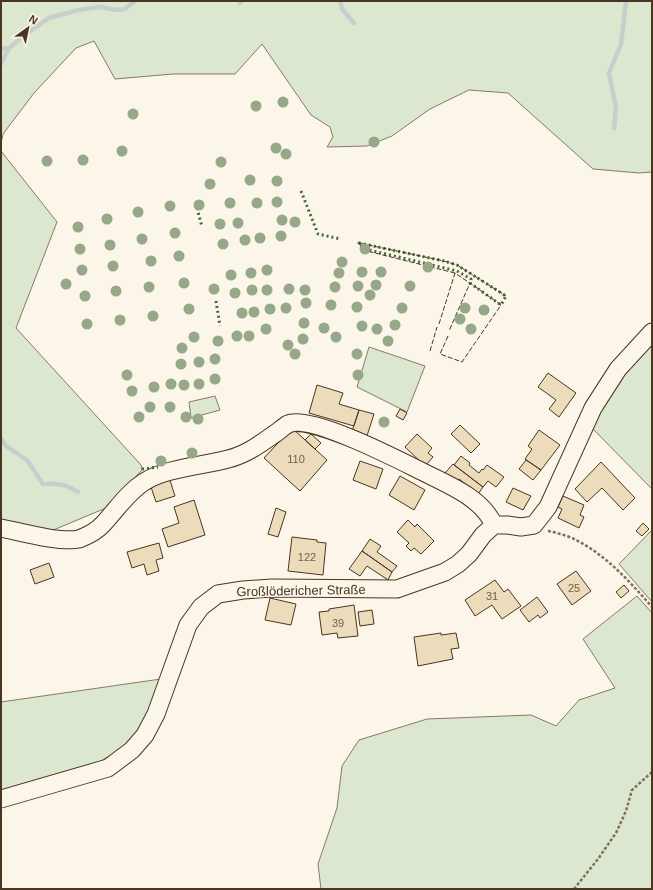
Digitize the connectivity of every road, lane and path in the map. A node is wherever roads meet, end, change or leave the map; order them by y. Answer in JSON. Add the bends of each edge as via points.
{"nodes":[{"id":1,"x":652,"y":332,"type":"edge"},
{"id":2,"x":494,"y":525,"type":"junction"},
{"id":3,"x":534,"y":526,"type":"junction"},
{"id":4,"x":1,"y":528,"type":"edge"},
{"id":5,"x":652,"y":607,"type":"edge"},
{"id":6,"x":652,"y":772,"type":"edge"},
{"id":7,"x":1,"y":799,"type":"edge"},
{"id":8,"x":574,"y":889,"type":"edge"}],
"edges":[{"from":1,"to":3,"type":"street","via":[[618,369],[593,408],[548,507]]},
{"from":2,"to":3,"type":"street"},
{"from":2,"to":4,"type":"street","via":[[483,508],[465,495],[401,461],[351,438],[298,422],[289,424],[241,455],[156,476],[144,482],[103,525],[87,536],[68,540]]},
{"from":2,"to":7,"type":"street","name":"Großlödericher Straße","via":[[458,564],[445,572],[397,588],[272,588],[218,594],[201,607],[188,624],[156,714],[145,735],[132,750],[108,768]]},
{"from":3,"to":5,"type":"path","via":[[577,540],[594,550],[622,573]]},
{"from":6,"to":8,"type":"path","via":[[632,790],[616,833]]}]}
